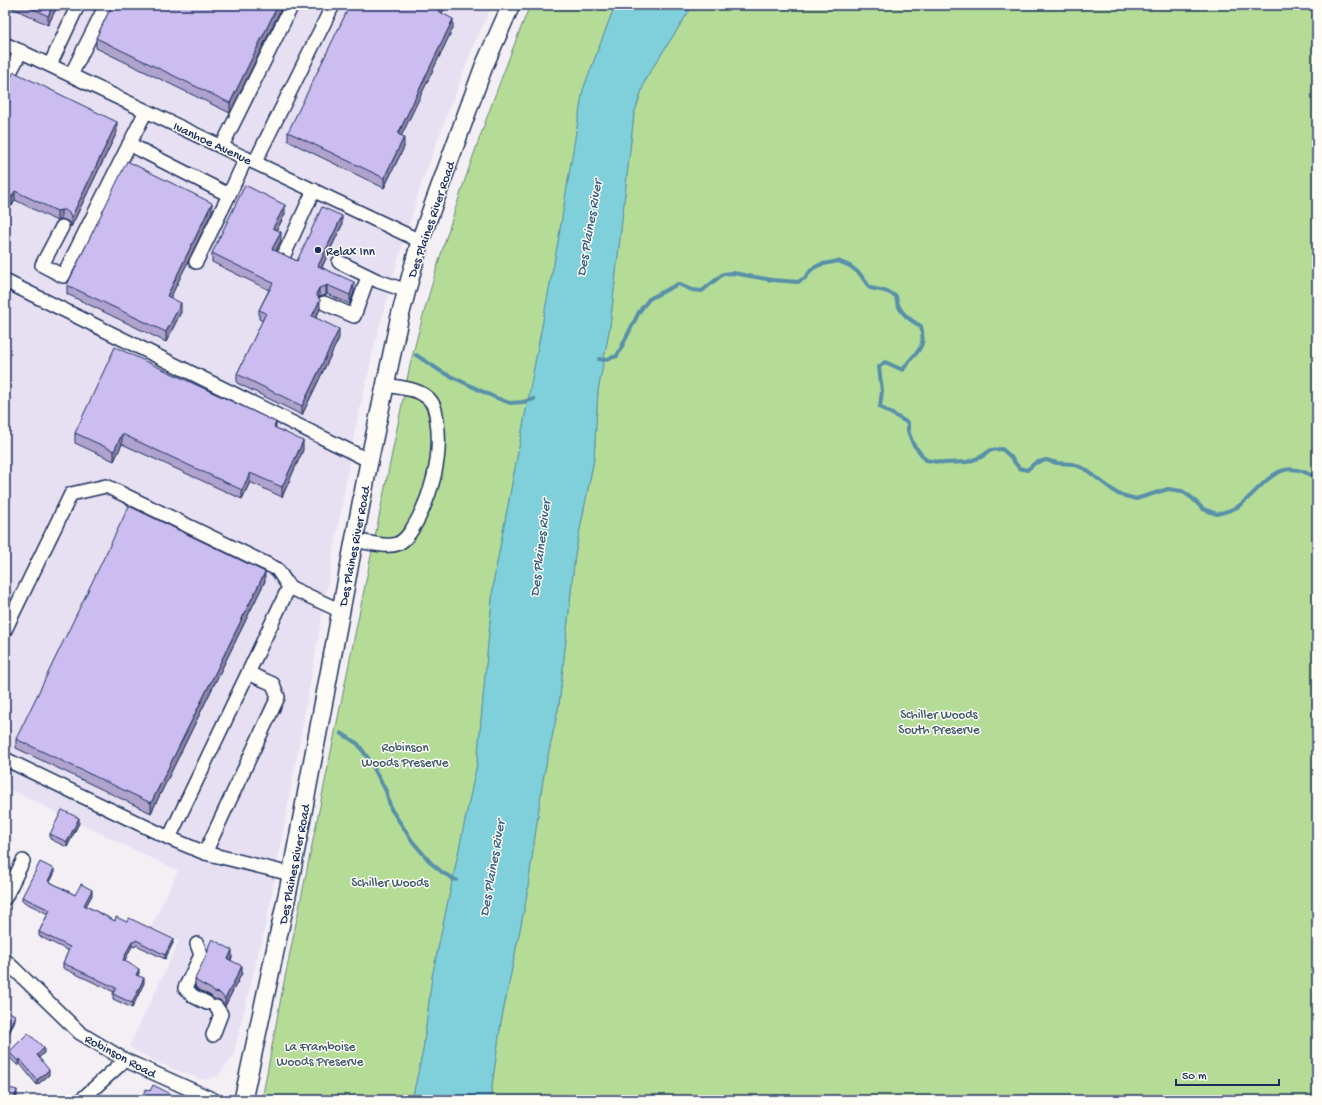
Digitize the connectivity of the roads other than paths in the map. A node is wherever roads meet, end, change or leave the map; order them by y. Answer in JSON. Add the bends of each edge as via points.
{"nodes":[{"id":1,"x":78,"y":5,"type":"edge"},
{"id":2,"x":106,"y":5,"type":"edge"},
{"id":3,"x":292,"y":5,"type":"edge"},
{"id":4,"x":333,"y":5,"type":"edge"},
{"id":5,"x":511,"y":5,"type":"edge"},
{"id":6,"x":5,"y":44,"type":"edge"},
{"id":7,"x":21,"y":51,"type":"junction"},
{"id":8,"x":50,"y":65,"type":"junction"},
{"id":9,"x":71,"y":75,"type":"junction"},
{"id":10,"x":5,"y":82,"type":"edge"},
{"id":11,"x":146,"y":110,"type":"junction"},
{"id":12,"x":129,"y":144,"type":"junction"},
{"id":13,"x":222,"y":146,"type":"junction"},
{"id":14,"x":251,"y":160,"type":"junction"},
{"id":15,"x":314,"y":190,"type":"junction"},
{"id":16,"x":229,"y":194,"type":"junction"},
{"id":17,"x":62,"y":226,"type":"dead end"},
{"id":18,"x":420,"y":241,"type":"junction"},
{"id":19,"x":284,"y":255,"type":"edge"},
{"id":20,"x":196,"y":262,"type":"dead end"},
{"id":21,"x":339,"y":262,"type":"dead end"},
{"id":22,"x":368,"y":276,"type":"junction"},
{"id":23,"x":5,"y":281,"type":"edge"},
{"id":24,"x":407,"y":291,"type":"junction"},
{"id":25,"x":324,"y":303,"type":"dead end"},
{"id":26,"x":386,"y":385,"type":"junction"},
{"id":27,"x":370,"y":461,"type":"junction"},
{"id":28,"x":354,"y":540,"type":"junction"},
{"id":29,"x":289,"y":587,"type":"junction"},
{"id":30,"x":341,"y":611,"type":"junction"},
{"id":31,"x":5,"y":630,"type":"edge"},
{"id":32,"x":248,"y":673,"type":"junction"},
{"id":33,"x":5,"y":759,"type":"edge"},
{"id":34,"x":169,"y":838,"type":"junction"},
{"id":35,"x":205,"y":853,"type":"junction"},
{"id":36,"x":23,"y":861,"type":"dead end"},
{"id":37,"x":291,"y":874,"type":"junction"},
{"id":38,"x":5,"y":898,"type":"edge"},
{"id":39,"x":197,"y":944,"type":"dead end"},
{"id":40,"x":5,"y":960,"type":"edge"},
{"id":41,"x":213,"y":1035,"type":"dead end"},
{"id":42,"x":125,"y":1060,"type":"junction"},
{"id":43,"x":81,"y":1100,"type":"edge"},
{"id":44,"x":214,"y":1100,"type":"edge"},
{"id":45,"x":243,"y":1100,"type":"edge"}],
"edges":[{"from":1,"to":8,"type":"street"},
{"from":2,"to":9,"type":"street"},
{"from":3,"to":13,"type":"street"},
{"from":4,"to":14,"type":"street"},
{"from":5,"to":18,"type":"main road","name":"Des Plaines River Road","via":[[484,66]]},
{"from":6,"to":7,"type":"street","name":"Ivanhoe Avenue"},
{"from":7,"to":8,"type":"street","name":"Ivanhoe Avenue"},
{"from":7,"to":10,"type":"street"},
{"from":8,"to":9,"type":"street","name":"Ivanhoe Avenue"},
{"from":9,"to":11,"type":"street","name":"Ivanhoe Avenue"},
{"from":11,"to":12,"type":"street"},
{"from":11,"to":13,"type":"street","name":"Ivanhoe Avenue"},
{"from":12,"to":16,"type":"street"},
{"from":12,"to":17,"type":"street","via":[[63,276],[42,265]]},
{"from":13,"to":14,"type":"street","name":"Ivanhoe Avenue"},
{"from":14,"to":15,"type":"street","name":"Ivanhoe Avenue"},
{"from":14,"to":16,"type":"street"},
{"from":15,"to":18,"type":"street","name":"Ivanhoe Avenue"},
{"from":15,"to":19,"type":"street"},
{"from":16,"to":20,"type":"street"},
{"from":18,"to":24,"type":"main road","name":"Des Plaines River Road"},
{"from":21,"to":22,"type":"street"},
{"from":22,"to":24,"type":"street"},
{"from":22,"to":25,"type":"street","via":[[354,316]]},
{"from":23,"to":27,"type":"street"},
{"from":24,"to":26,"type":"main road","name":"Des Plaines River Road"},
{"from":26,"to":27,"type":"main road","name":"Des Plaines River Road"},
{"from":26,"to":28,"type":"street","via":[[414,390],[430,400],[435,408],[438,427],[437,463],[426,503],[402,542],[386,545]]},
{"from":27,"to":28,"type":"main road","name":"Des Plaines River Road"},
{"from":28,"to":30,"type":"main road","name":"Des Plaines River Road"},
{"from":29,"to":30,"type":"street"},
{"from":29,"to":31,"type":"street","via":[[276,569],[106,486],[71,494]]},
{"from":29,"to":32,"type":"street"},
{"from":30,"to":37,"type":"main road","name":"Des Plaines River Road"},
{"from":32,"to":34,"type":"street"},
{"from":32,"to":35,"type":"street","via":[[273,684],[278,698]]},
{"from":33,"to":34,"type":"street"},
{"from":34,"to":35,"type":"street"},
{"from":35,"to":37,"type":"street"},
{"from":36,"to":38,"type":"street"},
{"from":37,"to":45,"type":"main road","name":"Des Plaines River Road"},
{"from":39,"to":41,"type":"street","via":[[201,955],[185,988],[193,996],[212,1005],[221,1014]]},
{"from":40,"to":42,"type":"street","name":"Robinson Road","via":[[80,1033]]},
{"from":42,"to":43,"type":"street"},
{"from":42,"to":44,"type":"street","name":"Robinson Road"}]}
